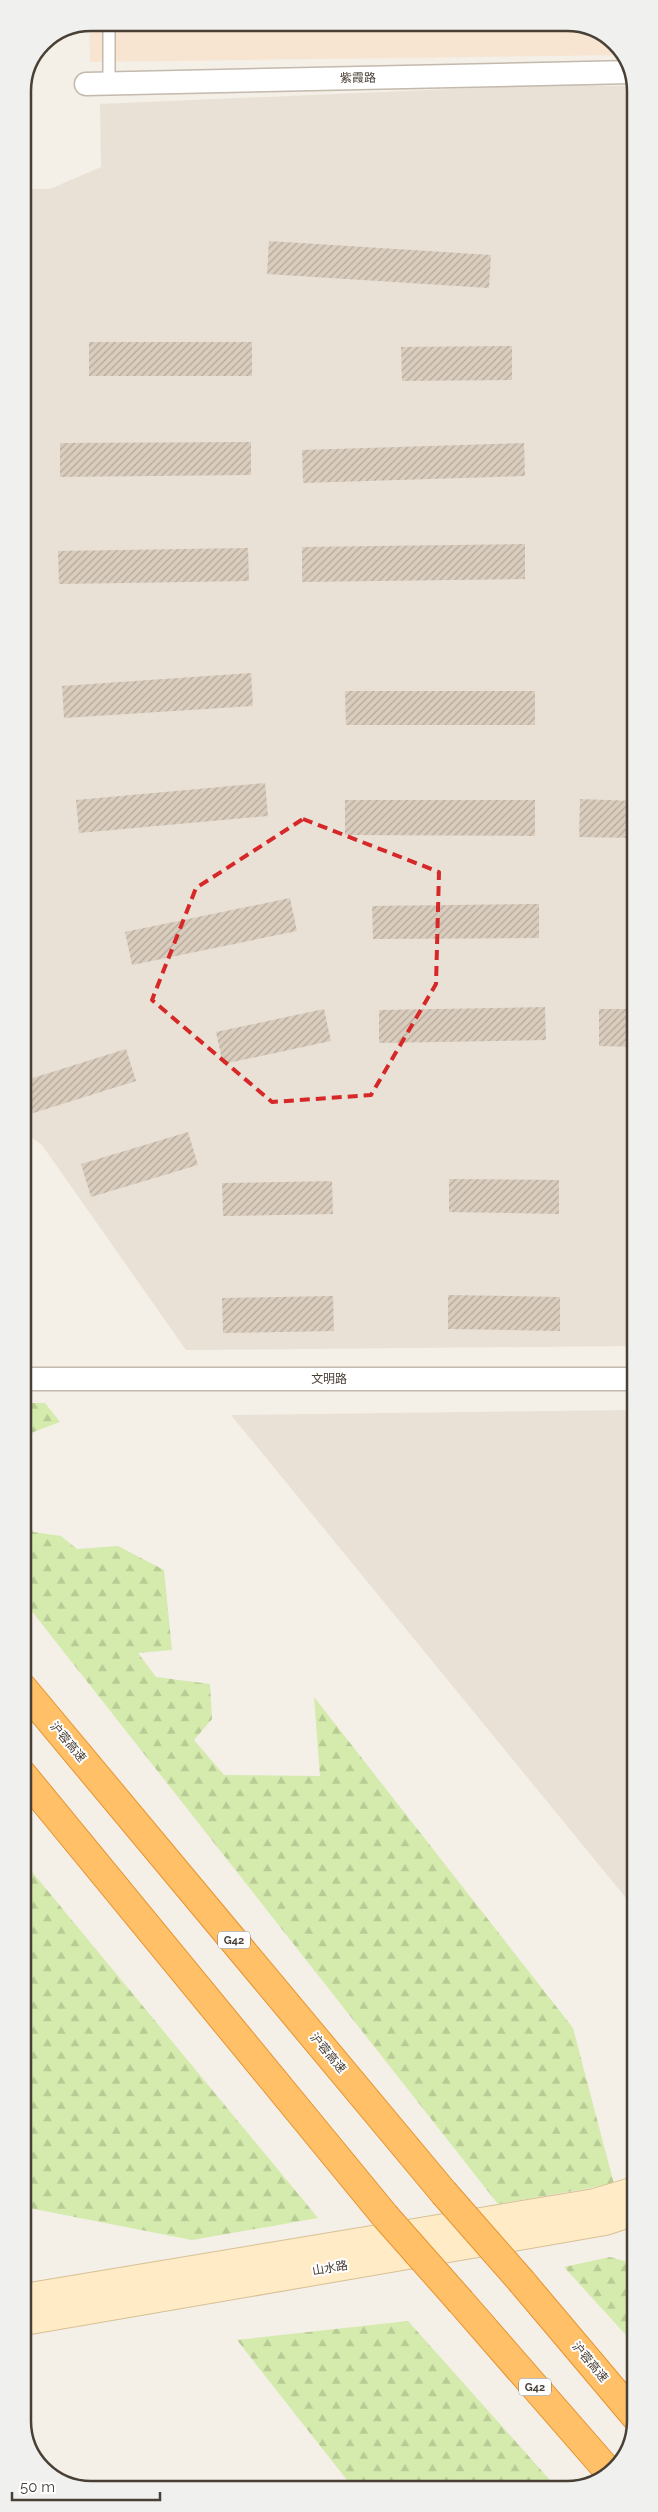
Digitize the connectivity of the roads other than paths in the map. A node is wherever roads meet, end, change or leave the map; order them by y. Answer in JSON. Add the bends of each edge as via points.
{"nodes":[{"id":1,"x":109,"y":31,"type":"edge"},
{"id":2,"x":624,"y":72,"type":"edge"},
{"id":3,"x":109,"y":83,"type":"junction"},
{"id":4,"x":86,"y":84,"type":"dead end"},
{"id":5,"x":31,"y":1379,"type":"edge"},
{"id":6,"x":627,"y":1379,"type":"edge"},
{"id":7,"x":31,"y":1698,"type":"edge"},
{"id":8,"x":31,"y":1785,"type":"edge"},
{"id":9,"x":627,"y":2193,"type":"edge"},
{"id":10,"x":627,"y":2214,"type":"edge"},
{"id":11,"x":31,"y":2297,"type":"edge"},
{"id":12,"x":31,"y":2320,"type":"edge"},
{"id":13,"x":627,"y":2405,"type":"edge"},
{"id":14,"x":604,"y":2467,"type":"edge"}],
"edges":[{"from":1,"to":3,"type":"lane"},
{"from":2,"to":3,"type":"street","name":"紫霞路"},
{"from":3,"to":4,"type":"street","name":"紫霞路"},
{"from":5,"to":6,"type":"street","name":"文明路"},
{"from":7,"to":13,"type":"highway","name":"沪蓉高速","number":"G42","bridge":true,"via":[[444,2193]]},
{"from":8,"to":14,"type":"highway","number":"G42","bridge":true,"via":[[385,2216]]},
{"from":9,"to":11,"type":"street","name":"山水路","via":[[595,2203]]},
{"from":10,"to":12,"type":"street","name":"山水路","via":[[605,2221]]}]}
